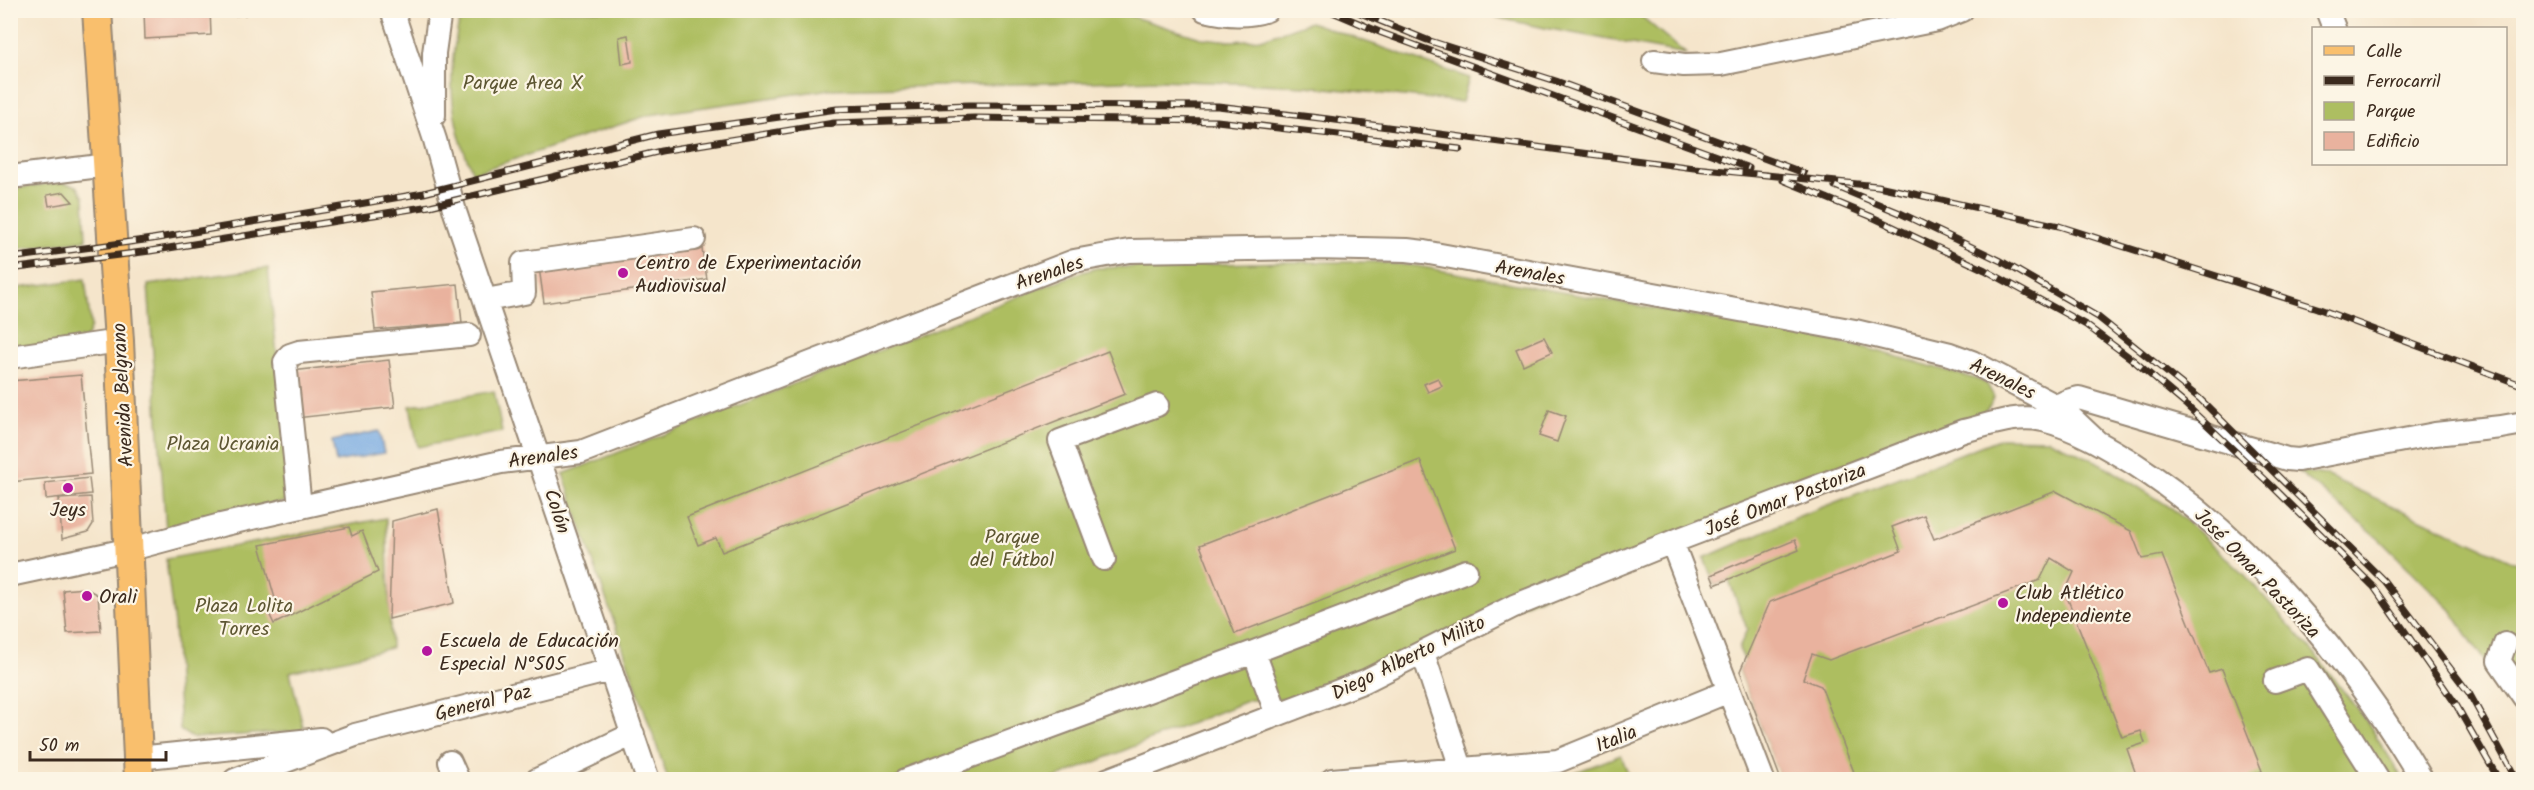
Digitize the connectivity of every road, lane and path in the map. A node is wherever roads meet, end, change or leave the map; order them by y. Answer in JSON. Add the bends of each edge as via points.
{"nodes":[{"id":1,"x":97,"y":10,"type":"edge"},
{"id":2,"x":392,"y":10,"type":"edge"},
{"id":3,"x":440,"y":10,"type":"edge"},
{"id":4,"x":1206,"y":10,"type":"edge"},
{"id":5,"x":1267,"y":10,"type":"edge"},
{"id":6,"x":1962,"y":10,"type":"edge"},
{"id":7,"x":2327,"y":10,"type":"edge"},
{"id":8,"x":2334,"y":27,"type":"edge"},
{"id":9,"x":1654,"y":61,"type":"dead end"},
{"id":10,"x":435,"y":140,"type":"junction"},
{"id":11,"x":108,"y":165,"type":"junction"},
{"id":12,"x":10,"y":177,"type":"edge"},
{"id":13,"x":694,"y":239,"type":"dead end"},
{"id":14,"x":486,"y":300,"type":"junction"},
{"id":15,"x":469,"y":335,"type":"dead end"},
{"id":16,"x":119,"y":341,"type":"junction"},
{"id":17,"x":10,"y":357,"type":"edge"},
{"id":18,"x":2011,"y":381,"type":"junction"},
{"id":19,"x":1157,"y":405,"type":"dead end"},
{"id":20,"x":2053,"y":414,"type":"junction"},
{"id":21,"x":2004,"y":420,"type":"junction"},
{"id":22,"x":2523,"y":423,"type":"edge"},
{"id":23,"x":2096,"y":441,"type":"joint"},
{"id":24,"x":539,"y":456,"type":"junction"},
{"id":25,"x":300,"y":507,"type":"junction"},
{"id":26,"x":1672,"y":542,"type":"junction"},
{"id":27,"x":130,"y":549,"type":"junction"},
{"id":28,"x":1104,"y":559,"type":"dead end"},
{"id":29,"x":1466,"y":571,"type":"dead end"},
{"id":30,"x":10,"y":574,"type":"edge"},
{"id":31,"x":2505,"y":644,"type":"dead end"},
{"id":32,"x":1254,"y":652,"type":"junction"},
{"id":33,"x":1423,"y":653,"type":"junction"},
{"id":34,"x":610,"y":670,"type":"junction"},
{"id":35,"x":2275,"y":681,"type":"dead end"},
{"id":36,"x":1730,"y":691,"type":"junction"},
{"id":37,"x":2523,"y":698,"type":"edge"},
{"id":38,"x":1277,"y":715,"type":"junction"},
{"id":39,"x":633,"y":734,"type":"junction"},
{"id":40,"x":355,"y":735,"type":"junction"},
{"id":41,"x":1461,"y":768,"type":"junction"},
{"id":42,"x":139,"y":769,"type":"edge"},
{"id":43,"x":236,"y":780,"type":"edge"},
{"id":44,"x":537,"y":780,"type":"edge"},
{"id":45,"x":648,"y":780,"type":"edge"},
{"id":46,"x":906,"y":780,"type":"edge"},
{"id":47,"x":1107,"y":780,"type":"edge"},
{"id":48,"x":1332,"y":780,"type":"edge"},
{"id":49,"x":1763,"y":780,"type":"edge"},
{"id":50,"x":2378,"y":780,"type":"edge"},
{"id":51,"x":2422,"y":780,"type":"edge"}],
"edges":[{"from":1,"to":11,"type":"main road","name":"Avenida Belgrano"},
{"from":2,"to":10,"type":"street","name":"Colón"},
{"from":3,"to":10,"type":"street","name":"Colón","via":[[433,82]]},
{"from":4,"to":5,"type":"street","via":[[1254,15]]},
{"from":6,"to":9,"type":"street","via":[[1937,20],[1721,64]]},
{"from":7,"to":8,"type":"street"},
{"from":10,"to":14,"type":"street","name":"Colón"},
{"from":11,"to":12,"type":"street"},
{"from":11,"to":16,"type":"main road","name":"Avenida Belgrano"},
{"from":13,"to":14,"type":"street","via":[[523,263],[524,293]]},
{"from":14,"to":24,"type":"street","name":"Colón"},
{"from":15,"to":25,"type":"street","via":[[290,355],[285,362]]},
{"from":16,"to":17,"type":"street"},
{"from":16,"to":27,"type":"main road","name":"Avenida Belgrano"},
{"from":18,"to":20,"type":"street","name":"Arenales"},
{"from":18,"to":21,"type":"street","via":[[2011,407]]},
{"from":18,"to":24,"type":"street","name":"Arenales","via":[[1950,354],[1855,331],[1424,252],[1129,251],[1074,261],[581,452]]},
{"from":19,"to":28,"type":"street","via":[[1060,441]]},
{"from":20,"to":21,"type":"street","name":"José Omar Pastoriza"},
{"from":20,"to":22,"type":"street","via":[[2065,401],[2079,398],[2298,460],[2435,434]]},
{"from":20,"to":23,"type":"street","name":"Arenales"},
{"from":21,"to":26,"type":"street","name":"José Omar Pastoriza","via":[[1963,431]]},
{"from":23,"to":51,"type":"street","name":"José Omar Pastoriza","via":[[2183,498],[2258,567],[2352,674]]},
{"from":24,"to":25,"type":"street","name":"Arenales"},
{"from":24,"to":34,"type":"street","name":"Colón"},
{"from":25,"to":27,"type":"street","name":"Arenales"},
{"from":26,"to":33,"type":"street","name":"Diego Alberto Milito","via":[[1514,606]]},
{"from":26,"to":36,"type":"street"},
{"from":27,"to":30,"type":"street","name":"Arenales"},
{"from":27,"to":42,"type":"main road","name":"Avenida Belgrano"},
{"from":29,"to":32,"type":"street"},
{"from":31,"to":37,"type":"street","via":[[2499,661]]},
{"from":32,"to":38,"type":"street"},
{"from":32,"to":46,"type":"street"},
{"from":33,"to":38,"type":"street","name":"Diego Alberto Milito","via":[[1365,681]]},
{"from":33,"to":41,"type":"street"},
{"from":34,"to":39,"type":"street","name":"Colón"},
{"from":34,"to":40,"type":"street","name":"General Paz"},
{"from":35,"to":50,"type":"street","via":[[2308,669]]},
{"from":36,"to":41,"type":"street","name":"Italia","via":[[1558,761]]},
{"from":36,"to":49,"type":"street"},
{"from":38,"to":47,"type":"street","name":"Diego Alberto Milito"},
{"from":39,"to":44,"type":"street"},
{"from":39,"to":45,"type":"street","name":"Colón"},
{"from":40,"to":42,"type":"street","name":"General Paz"},
{"from":40,"to":43,"type":"street","name":"General Paz"},
{"from":41,"to":48,"type":"street","name":"Italia"}]}
